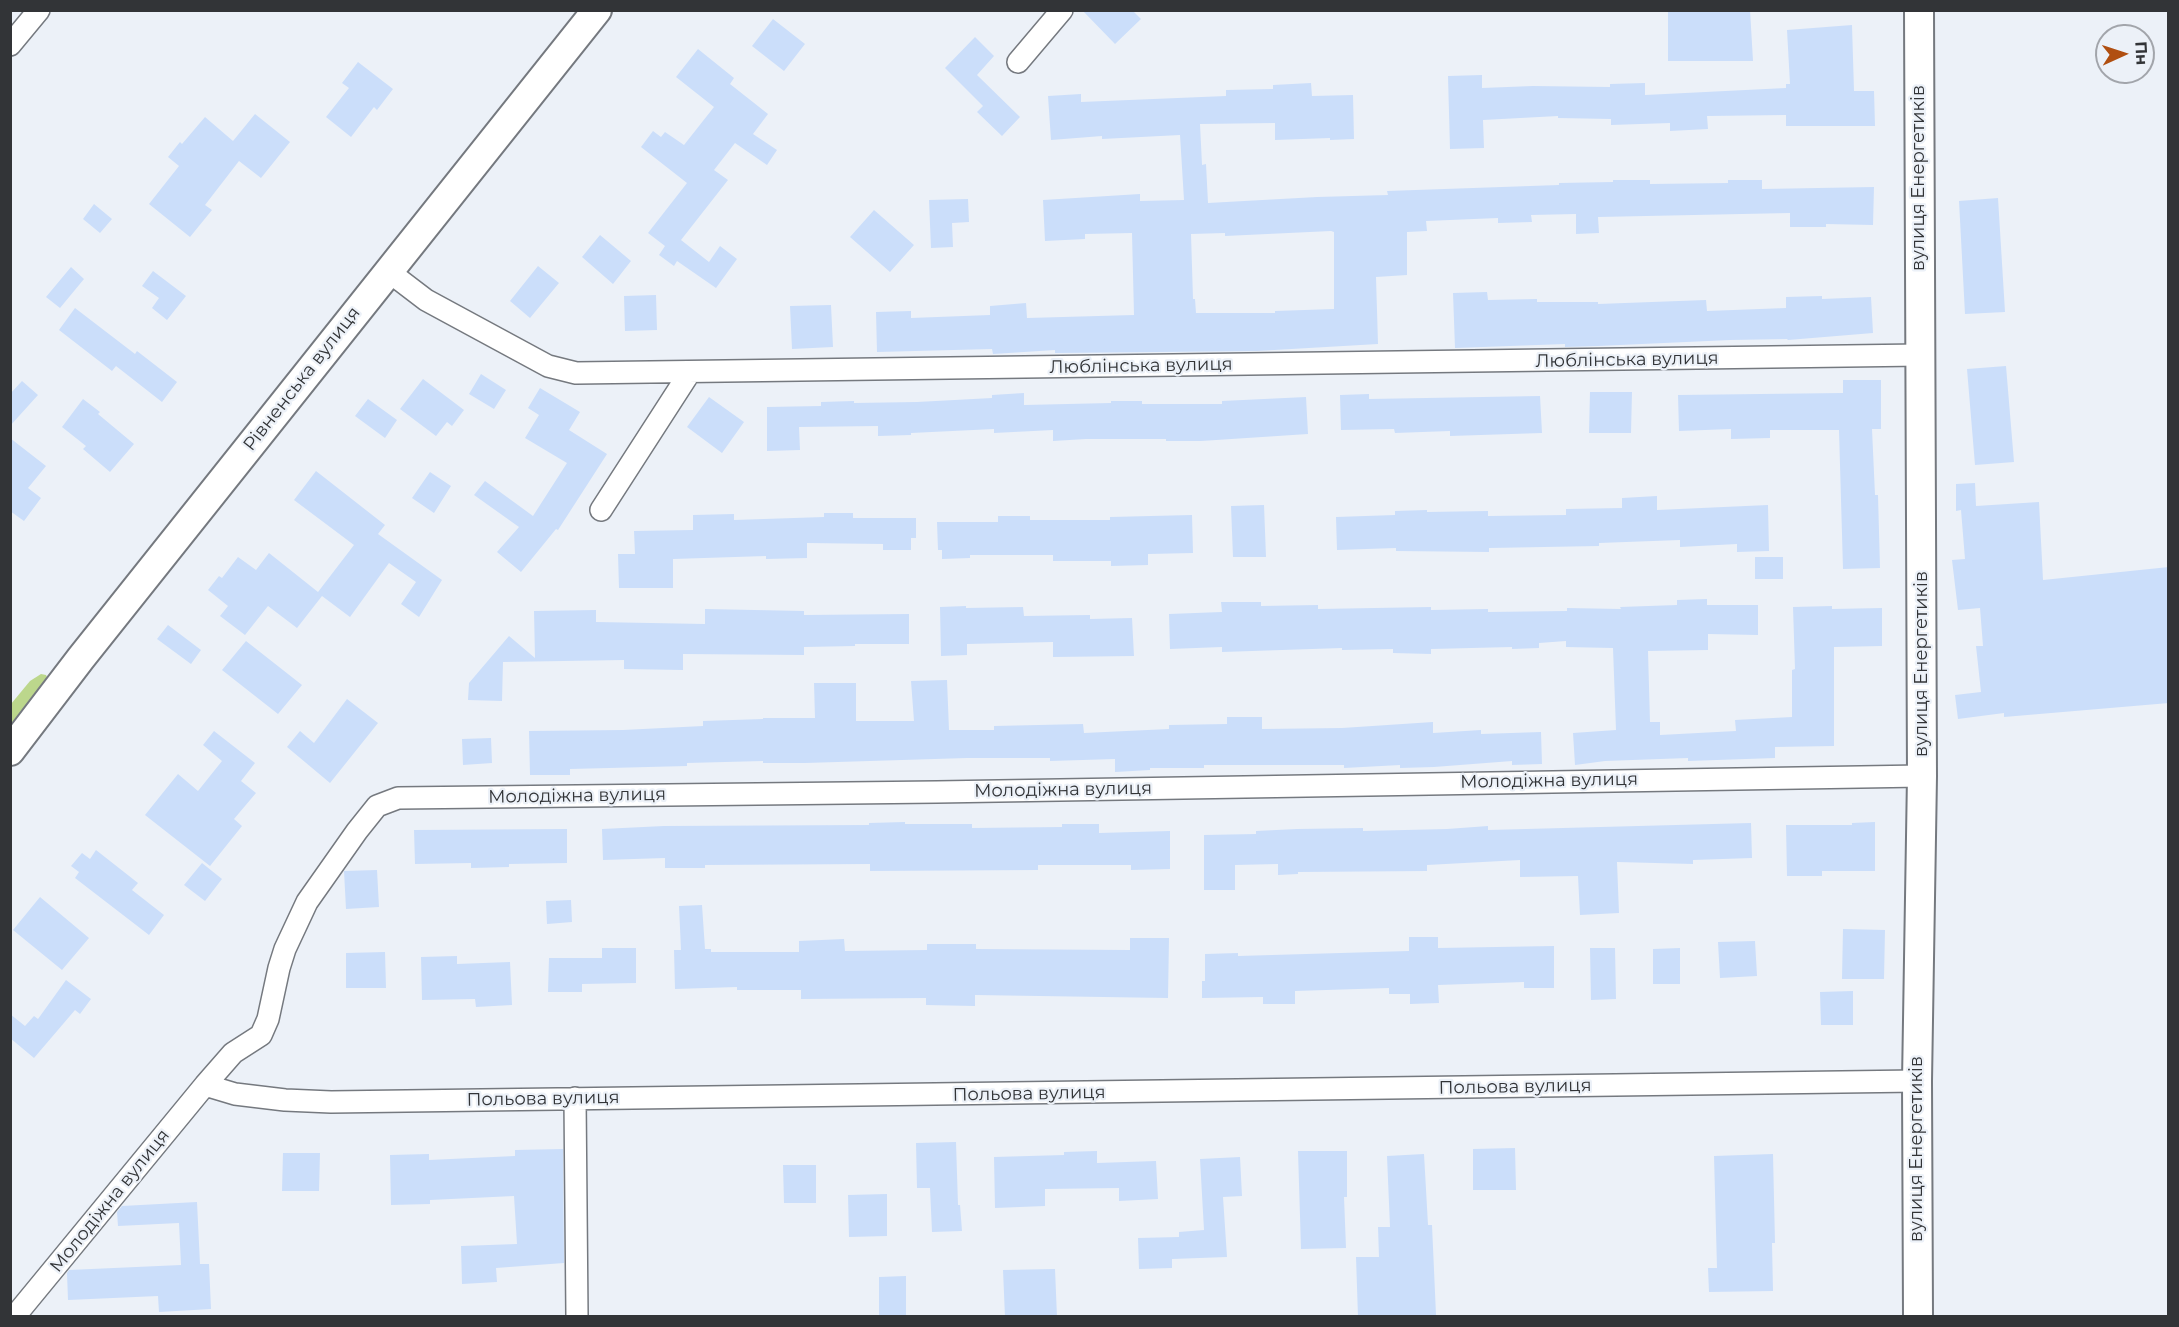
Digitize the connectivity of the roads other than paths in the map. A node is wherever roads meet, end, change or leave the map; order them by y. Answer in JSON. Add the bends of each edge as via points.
{"nodes":[{"id":1,"x":39,"y":10,"type":"edge"},
{"id":2,"x":597,"y":10,"type":"edge"},
{"id":3,"x":1062,"y":10,"type":"edge"},
{"id":4,"x":1919,"y":10,"type":"edge"},
{"id":5,"x":10,"y":45,"type":"edge"},
{"id":6,"x":1018,"y":62,"type":"dead end"},
{"id":7,"x":388,"y":271,"type":"junction"},
{"id":8,"x":1921,"y":355,"type":"junction"},
{"id":9,"x":690,"y":372,"type":"junction"},
{"id":10,"x":601,"y":510,"type":"dead end"},
{"id":11,"x":10,"y":751,"type":"edge"},
{"id":12,"x":1922,"y":776,"type":"junction"},
{"id":13,"x":1917,"y":1081,"type":"junction"},
{"id":14,"x":205,"y":1084,"type":"junction"},
{"id":15,"x":575,"y":1098,"type":"junction"},
{"id":16,"x":15,"y":1317,"type":"edge"},
{"id":17,"x":577,"y":1317,"type":"edge"},
{"id":18,"x":1918,"y":1317,"type":"edge"}],
"edges":[{"from":1,"to":5,"type":"street"},
{"from":2,"to":7,"type":"street","name":"Рівненська вулиця"},
{"from":3,"to":6,"type":"street"},
{"from":4,"to":8,"type":"street","name":"вулиця Енергетиків"},
{"from":7,"to":9,"type":"street","name":"Люблінська вулиця","via":[[426,300],[548,366],[576,373]]},
{"from":7,"to":11,"type":"street","name":"Рівненська вулиця"},
{"from":8,"to":9,"type":"street","name":"Люблінська вулиця"},
{"from":8,"to":12,"type":"street","name":"вулиця Енергетиків"},
{"from":9,"to":10,"type":"street"},
{"from":12,"to":13,"type":"street","name":"вулиця Енергетиків"},
{"from":12,"to":14,"type":"street","name":"Молодіжна вулиця","via":[[398,798],[377,806],[308,902],[285,949],[261,1035],[233,1053]]},
{"from":13,"to":15,"type":"street","name":"Польова вулиця"},
{"from":13,"to":18,"type":"street","name":"вулиця Енергетиків"},
{"from":14,"to":15,"type":"street","name":"Польова вулиця","via":[[235,1094],[331,1102]]},
{"from":14,"to":16,"type":"street","name":"Молодіжна вулиця"},
{"from":15,"to":17,"type":"street"}]}
